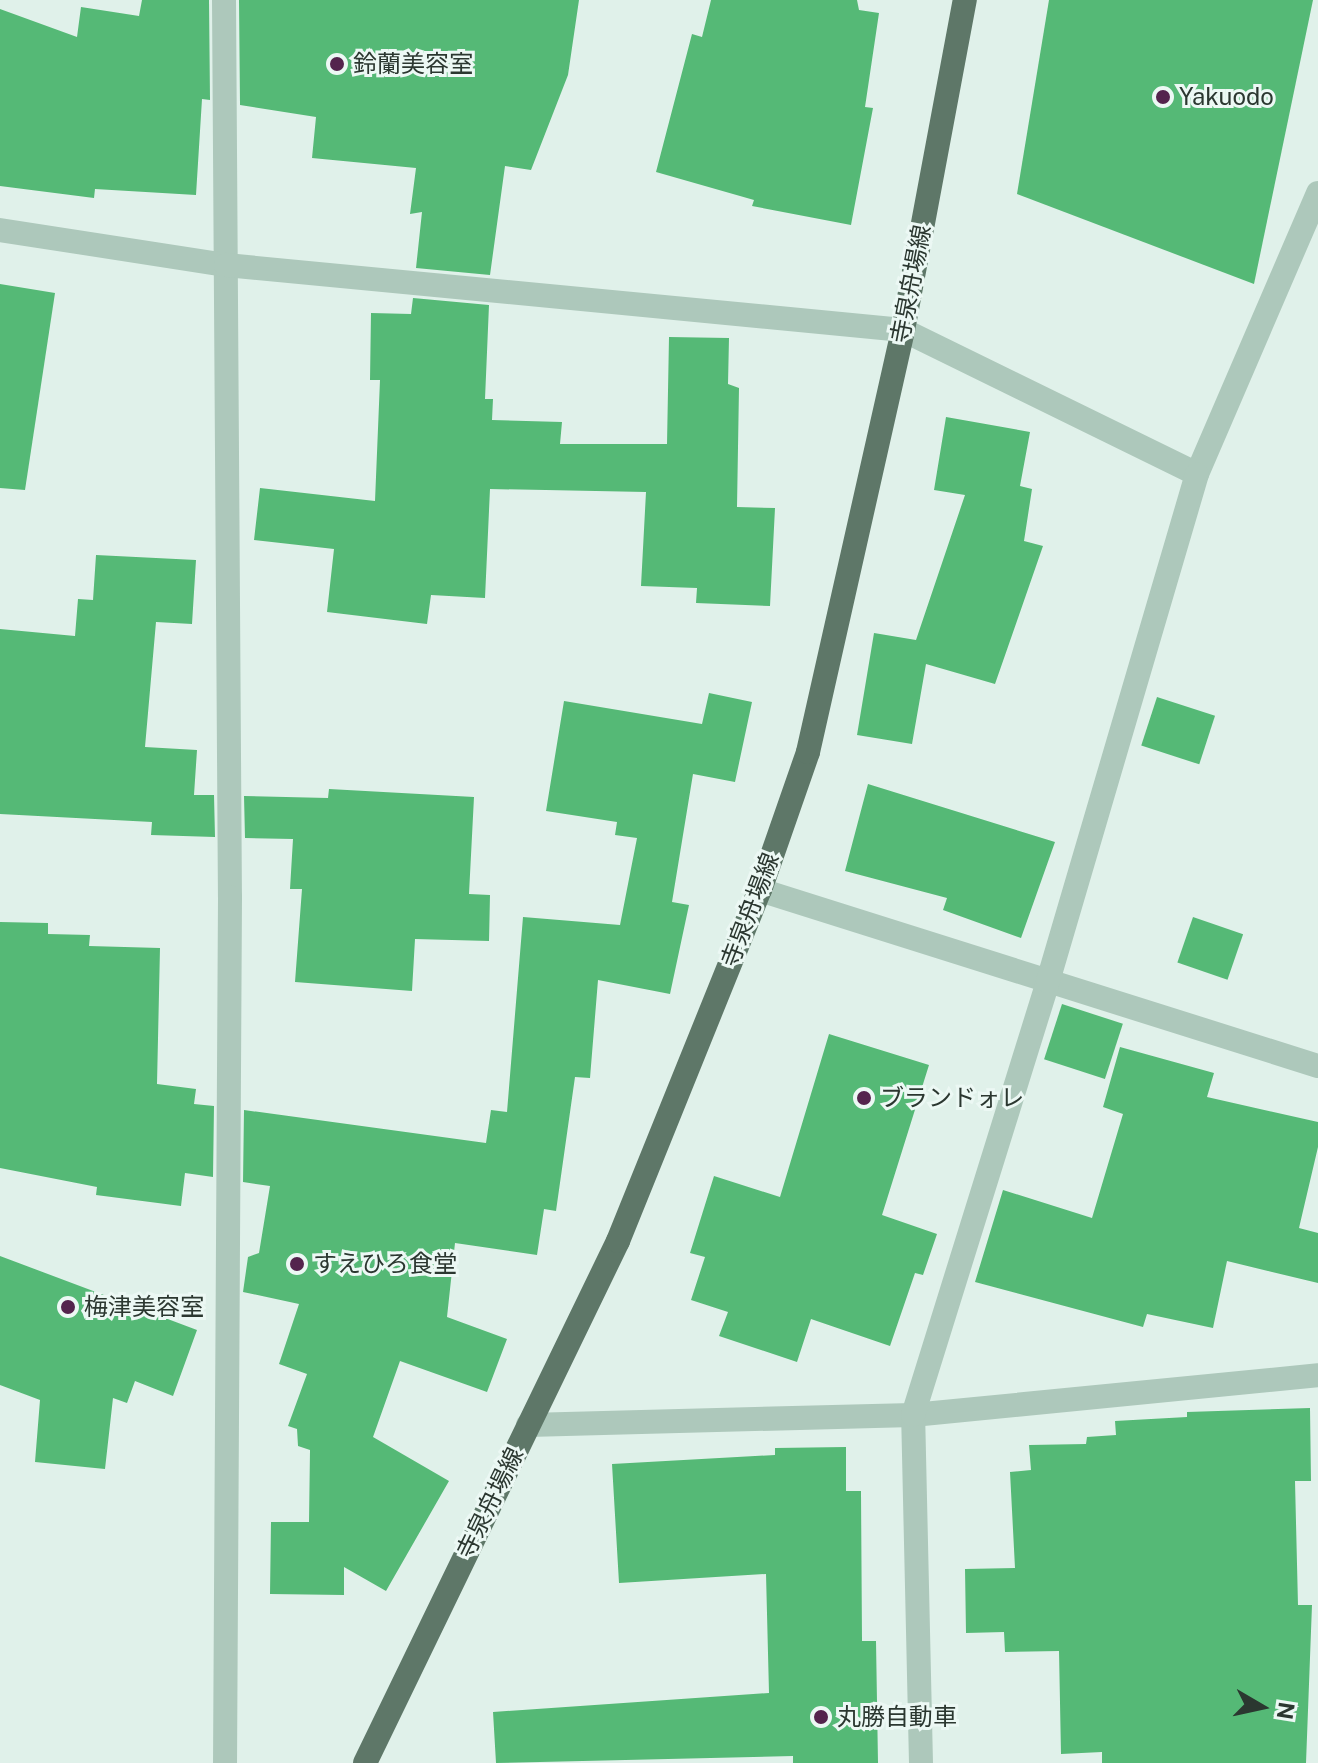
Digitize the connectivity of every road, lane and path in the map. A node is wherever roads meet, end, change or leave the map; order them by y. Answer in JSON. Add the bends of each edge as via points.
{"nodes":[{"id":1,"x":224,"y":0,"type":"edge"},
{"id":2,"x":965,"y":0,"type":"edge"},
{"id":3,"x":1318,"y":193,"type":"edge"},
{"id":4,"x":0,"y":230,"type":"edge"},
{"id":5,"x":226,"y":265,"type":"junction"},
{"id":6,"x":903,"y":330,"type":"junction"},
{"id":7,"x":1197,"y":474,"type":"junction"},
{"id":8,"x":760,"y":890,"type":"junction"},
{"id":9,"x":1048,"y":981,"type":"junction"},
{"id":10,"x":1318,"y":1066,"type":"edge"},
{"id":11,"x":1318,"y":1375,"type":"edge"},
{"id":12,"x":913,"y":1415,"type":"junction"},
{"id":13,"x":528,"y":1425,"type":"junction"},
{"id":14,"x":225,"y":1763,"type":"edge"},
{"id":15,"x":365,"y":1763,"type":"edge"},
{"id":16,"x":921,"y":1763,"type":"edge"}],
"edges":[{"from":1,"to":5,"type":"street"},
{"from":2,"to":6,"type":"main road","name":"寺泉舟場線"},
{"from":3,"to":7,"type":"street"},
{"from":4,"to":5,"type":"street"},
{"from":5,"to":6,"type":"street"},
{"from":5,"to":14,"type":"street","via":[[230,912]]},
{"from":6,"to":7,"type":"street"},
{"from":6,"to":8,"type":"main road","name":"寺泉舟場線","via":[[808,752]]},
{"from":7,"to":9,"type":"street"},
{"from":8,"to":9,"type":"street"},
{"from":8,"to":13,"type":"main road","name":"寺泉舟場線","via":[[618,1241]]},
{"from":9,"to":10,"type":"street"},
{"from":9,"to":12,"type":"street"},
{"from":11,"to":12,"type":"street"},
{"from":12,"to":13,"type":"street"},
{"from":12,"to":16,"type":"street"},
{"from":13,"to":15,"type":"main road","name":"寺泉舟場線"}]}
